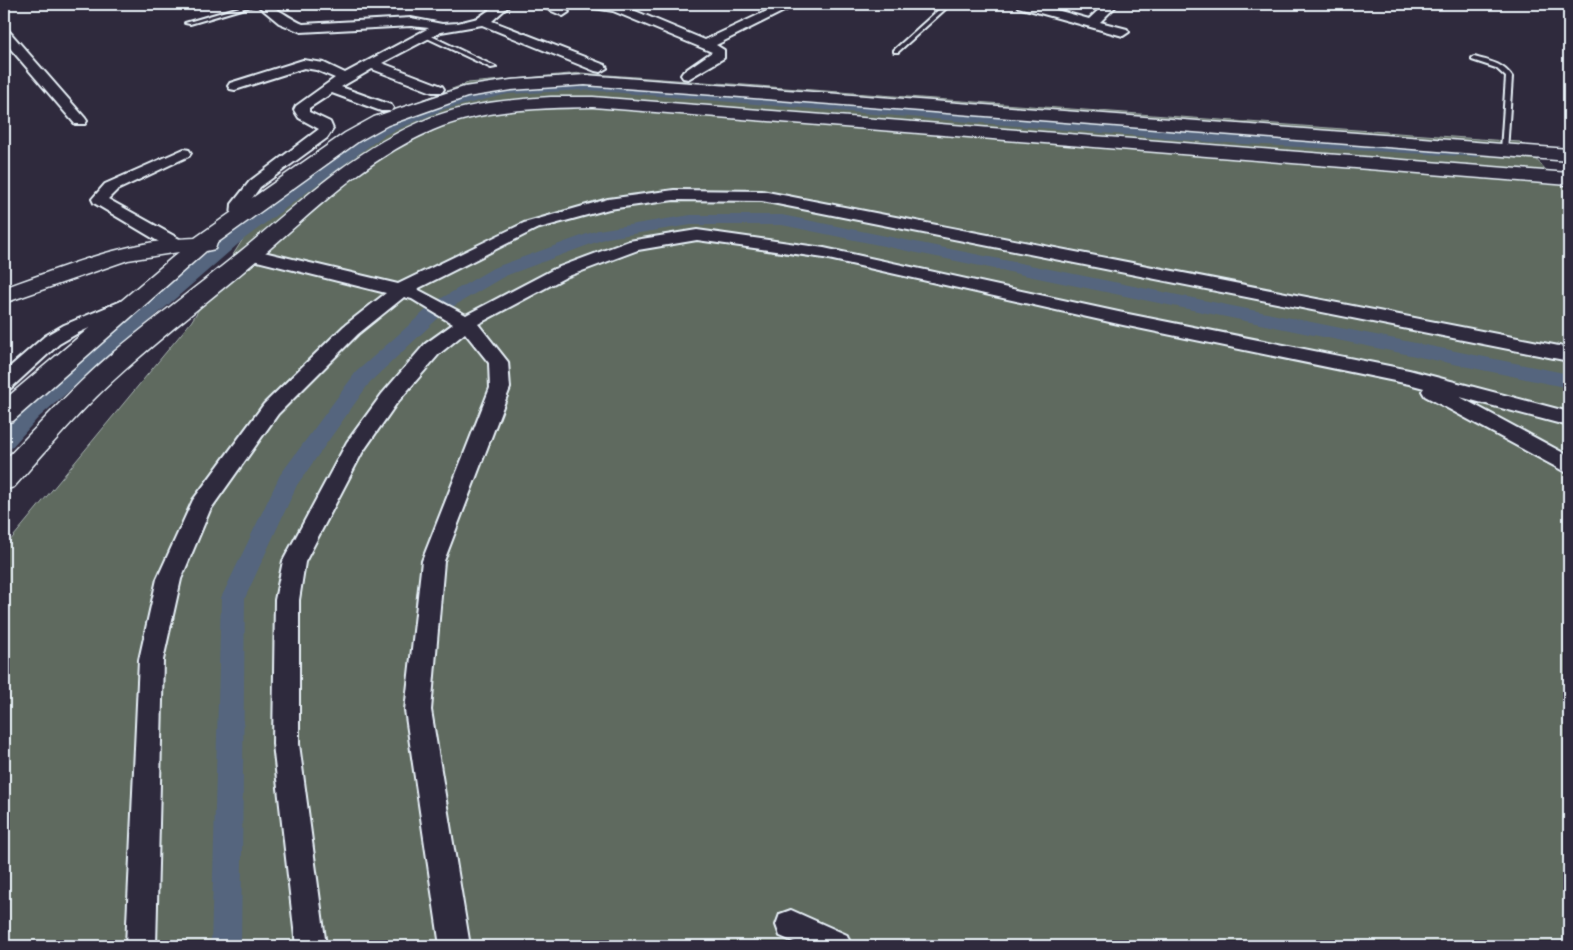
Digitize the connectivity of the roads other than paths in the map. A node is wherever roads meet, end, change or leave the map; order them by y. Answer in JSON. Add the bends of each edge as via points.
{"nodes":[{"id":1,"x":255,"y":4,"type":"edge"},
{"id":2,"x":262,"y":4,"type":"edge"},
{"id":3,"x":505,"y":4,"type":"edge"},
{"id":4,"x":542,"y":4,"type":"edge"},
{"id":5,"x":592,"y":4,"type":"edge"},
{"id":6,"x":631,"y":4,"type":"edge"},
{"id":7,"x":948,"y":4,"type":"edge"},
{"id":8,"x":1022,"y":4,"type":"edge"},
{"id":9,"x":1112,"y":4,"type":"edge"},
{"id":10,"x":786,"y":7,"type":"dead end"},
{"id":11,"x":616,"y":8,"type":"junction"},
{"id":12,"x":1053,"y":8,"type":"edge"},
{"id":13,"x":563,"y":12,"type":"dead end"},
{"id":14,"x":482,"y":21,"type":"junction"},
{"id":15,"x":188,"y":23,"type":"dead end"},
{"id":16,"x":1092,"y":23,"type":"junction"},
{"id":17,"x":433,"y":32,"type":"junction"},
{"id":18,"x":1123,"y":32,"type":"dead end"},
{"id":19,"x":4,"y":33,"type":"edge"},
{"id":20,"x":707,"y":44,"type":"junction"},
{"id":21,"x":896,"y":52,"type":"dead end"},
{"id":22,"x":1474,"y":59,"type":"dead end"},
{"id":23,"x":372,"y":64,"type":"junction"},
{"id":24,"x":493,"y":67,"type":"dead end"},
{"id":25,"x":600,"y":68,"type":"dead end"},
{"id":26,"x":688,"y":75,"type":"dead end"},
{"id":27,"x":345,"y":78,"type":"junction"},
{"id":28,"x":235,"y":86,"type":"dead end"},
{"id":29,"x":330,"y":87,"type":"junction"},
{"id":30,"x":437,"y":89,"type":"dead end"},
{"id":31,"x":386,"y":108,"type":"dead end"},
{"id":32,"x":80,"y":121,"type":"dead end"},
{"id":33,"x":1505,"y":150,"type":"junction"},
{"id":34,"x":184,"y":153,"type":"dead end"},
{"id":35,"x":1569,"y":155,"type":"edge"},
{"id":36,"x":1569,"y":179,"type":"edge"},
{"id":37,"x":239,"y":218,"type":"junction"},
{"id":38,"x":207,"y":244,"type":"junction"},
{"id":39,"x":177,"y":245,"type":"junction"},
{"id":40,"x":247,"y":253,"type":"junction"},
{"id":41,"x":409,"y":293,"type":"junction"},
{"id":42,"x":4,"y":296,"type":"edge"},
{"id":43,"x":132,"y":303,"type":"junction"},
{"id":44,"x":462,"y":320,"type":"junction"},
{"id":45,"x":1569,"y":355,"type":"edge"},
{"id":46,"x":1409,"y":377,"type":"junction"},
{"id":47,"x":4,"y":383,"type":"edge"},
{"id":48,"x":4,"y":414,"type":"edge"},
{"id":49,"x":1569,"y":419,"type":"edge"},
{"id":50,"x":1569,"y":466,"type":"edge"},
{"id":51,"x":4,"y":478,"type":"edge"},
{"id":52,"x":791,"y":925,"type":"dead end"},
{"id":53,"x":141,"y":946,"type":"edge"},
{"id":54,"x":311,"y":946,"type":"edge"},
{"id":55,"x":455,"y":946,"type":"edge"},
{"id":56,"x":836,"y":946,"type":"edge"}],
"edges":[{"from":1,"to":15,"type":"lane"},
{"from":2,"to":17,"type":"street","via":[[283,20],[301,28],[410,22],[436,25]]},
{"from":3,"to":14,"type":"street","via":[[494,16]]},
{"from":4,"to":13,"type":"street"},
{"from":5,"to":11,"type":"street"},
{"from":6,"to":11,"type":"street"},
{"from":7,"to":21,"type":"lane"},
{"from":8,"to":12,"type":"street"},
{"from":9,"to":16,"type":"street"},
{"from":10,"to":20,"type":"street"},
{"from":11,"to":20,"type":"street"},
{"from":12,"to":16,"type":"street"},
{"from":14,"to":17,"type":"street"},
{"from":14,"to":25,"type":"street"},
{"from":16,"to":18,"type":"street"},
{"from":17,"to":23,"type":"street"},
{"from":17,"to":24,"type":"lane"},
{"from":19,"to":32,"type":"street"},
{"from":20,"to":26,"type":"street","via":[[718,50],[718,55]]},
{"from":22,"to":33,"type":"lane","via":[[1500,66],[1508,77]]},
{"from":23,"to":27,"type":"street"},
{"from":23,"to":30,"type":"street"},
{"from":27,"to":28,"type":"street","via":[[319,66],[303,64]]},
{"from":27,"to":29,"type":"street"},
{"from":29,"to":31,"type":"street"},
{"from":29,"to":37,"type":"street","via":[[301,110],[304,115],[325,125],[322,135],[255,184],[240,204]]},
{"from":33,"to":35,"type":"street"},
{"from":33,"to":37,"type":"street","via":[[585,80],[511,84],[464,92],[381,121],[352,137]]},
{"from":34,"to":39,"type":"street","via":[[111,187],[100,199],[102,204]]},
{"from":36,"to":40,"type":"street","via":[[593,102],[548,102],[456,116],[427,125],[376,150]]},
{"from":37,"to":38,"type":"street"},
{"from":38,"to":39,"type":"street"},
{"from":38,"to":40,"type":"street"},
{"from":38,"to":43,"type":"street"},
{"from":39,"to":42,"type":"street","via":[[108,259]]},
{"from":40,"to":41,"type":"street"},
{"from":40,"to":51,"type":"street","via":[[98,380]]},
{"from":41,"to":44,"type":"street"},
{"from":41,"to":45,"type":"street","via":[[440,269],[530,226],[608,204],[674,195],[762,196]]},
{"from":41,"to":53,"type":"street","via":[[351,330],[271,409],[201,506],[169,579],[151,660]]},
{"from":43,"to":47,"type":"street","via":[[52,340]]},
{"from":43,"to":48,"type":"street"},
{"from":44,"to":46,"type":"street","via":[[560,273],[635,245],[697,236],[824,253],[1123,319]]},
{"from":44,"to":54,"type":"street","via":[[389,399],[354,448],[294,561],[287,600],[286,744]]},
{"from":44,"to":55,"type":"street","via":[[479,335],[498,362],[500,388],[433,561],[418,710]]},
{"from":46,"to":49,"type":"street"},
{"from":46,"to":50,"type":"street"},
{"from":52,"to":56,"type":"street"}]}
